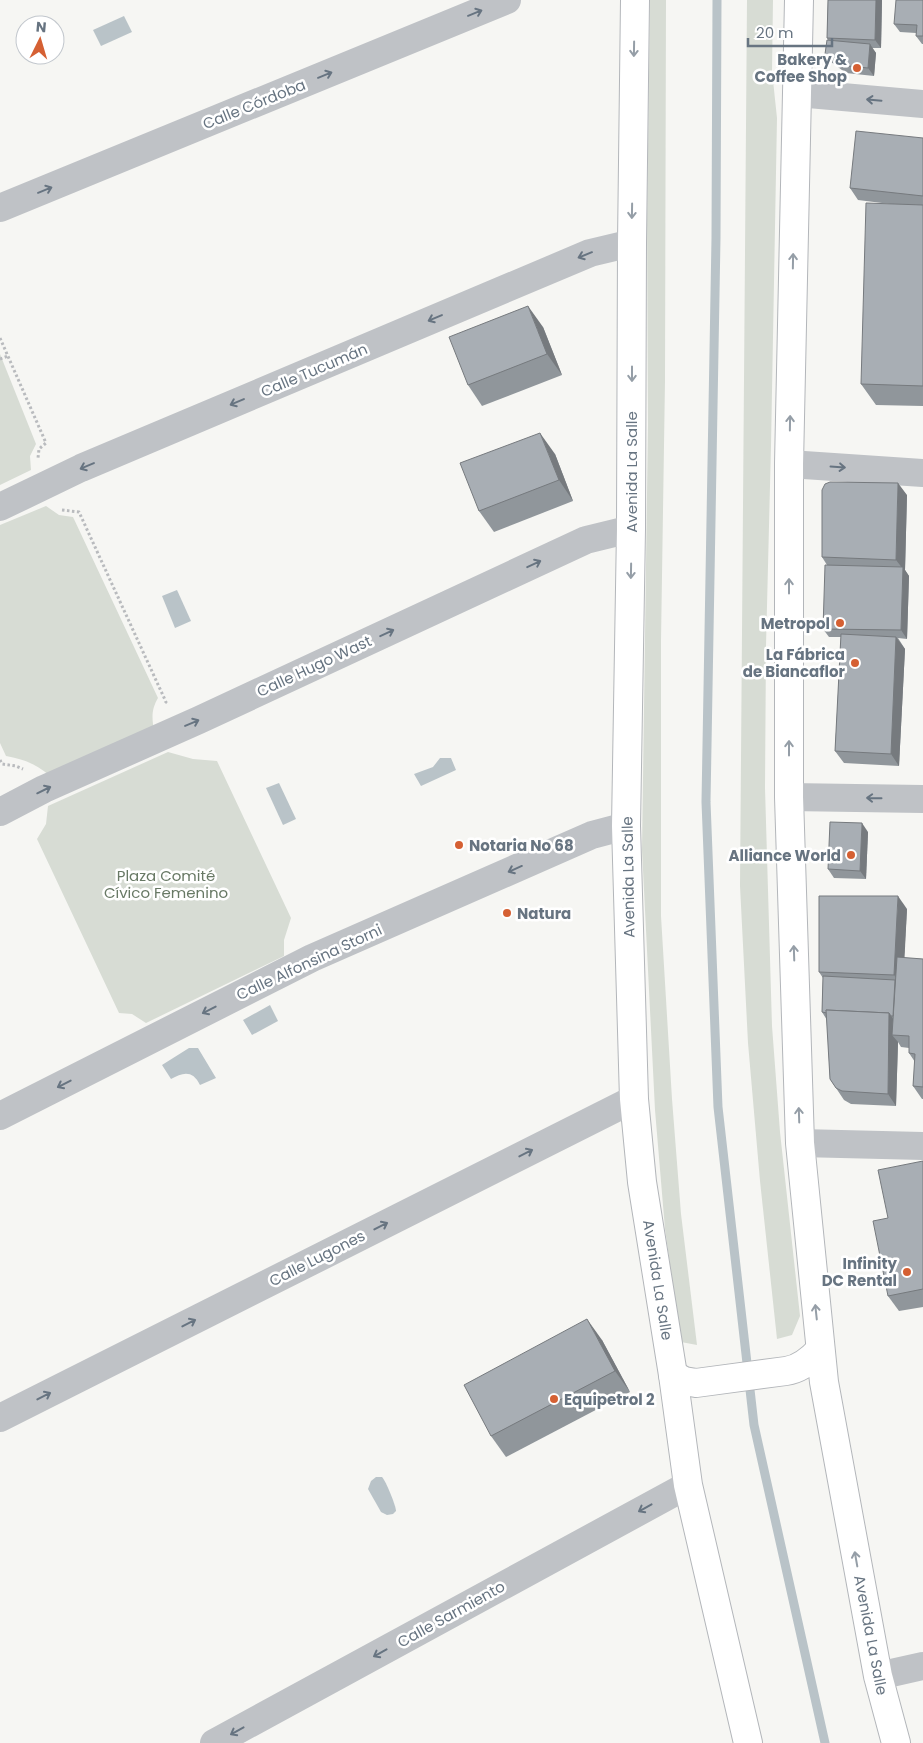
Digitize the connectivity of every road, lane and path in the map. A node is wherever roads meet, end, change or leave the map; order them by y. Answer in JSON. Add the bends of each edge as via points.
{"nodes":[{"id":1,"x":507,"y":0,"type":"edge"},
{"id":2,"x":635,"y":0,"type":"edge"},
{"id":3,"x":799,"y":0,"type":"edge"},
{"id":4,"x":796,"y":93,"type":"junction"},
{"id":5,"x":923,"y":104,"type":"edge"},
{"id":6,"x":0,"y":208,"type":"edge"},
{"id":7,"x":632,"y":243,"type":"junction"},
{"id":8,"x":0,"y":338,"type":"edge"},
{"id":9,"x":8,"y":356,"type":"junction"},
{"id":10,"x":0,"y":359,"type":"edge"},
{"id":11,"x":789,"y":464,"type":"junction"},
{"id":12,"x":923,"y":472,"type":"edge"},
{"id":13,"x":46,"y":485,"type":"junction"},
{"id":14,"x":0,"y":507,"type":"edge"},
{"id":15,"x":632,"y":529,"type":"junction"},
{"id":16,"x":161,"y":736,"type":"junction"},
{"id":17,"x":789,"y":797,"type":"junction"},
{"id":18,"x":923,"y":799,"type":"edge"},
{"id":19,"x":0,"y":812,"type":"edge"},
{"id":20,"x":626,"y":826,"type":"junction"},
{"id":21,"x":634,"y":1099,"type":"junction"},
{"id":22,"x":0,"y":1116,"type":"edge"},
{"id":23,"x":800,"y":1143,"type":"junction"},
{"id":24,"x":923,"y":1146,"type":"edge"},
{"id":25,"x":820,"y":1350,"type":"junction"},
{"id":26,"x":791,"y":1370,"type":"junction"},
{"id":27,"x":691,"y":1380,"type":"junction"},
{"id":28,"x":824,"y":1382,"type":"junction"},
{"id":29,"x":0,"y":1418,"type":"edge"},
{"id":30,"x":688,"y":1485,"type":"junction"},
{"id":31,"x":923,"y":1666,"type":"edge"},
{"id":32,"x":878,"y":1676,"type":"junction"},
{"id":33,"x":214,"y":1743,"type":"edge"},
{"id":34,"x":748,"y":1743,"type":"edge"},
{"id":35,"x":896,"y":1743,"type":"edge"}],
"edges":[{"from":6,"to":1,"type":"street","name":"Calle Córdoba","one_way":true},
{"from":2,"to":7,"type":"main road","name":"Avenida La Salle","one_way":true},
{"from":3,"to":4,"type":"main road","name":"Avenida La Salle"},
{"from":5,"to":4,"type":"street","one_way":true},
{"from":11,"to":4,"type":"main road","name":"Avenida La Salle","one_way":true},
{"from":7,"to":13,"type":"street","name":"Calle Tucumán","one_way":true,"via":[[590,253]]},
{"from":7,"to":15,"type":"main road","name":"Avenida La Salle","one_way":true},
{"from":8,"to":9,"type":"path"},
{"from":9,"to":10,"type":"path"},
{"from":9,"to":13,"type":"path","via":[[46,444],[39,449],[38,461]]},
{"from":11,"to":12,"type":"street","one_way":true},
{"from":17,"to":11,"type":"main road","name":"Avenida La Salle","one_way":true},
{"from":13,"to":14,"type":"street","name":"Calle Tucumán"},
{"from":13,"to":16,"type":"path","via":[[53,503],[61,510],[79,512],[166,702],[157,710]]},
{"from":16,"to":15,"type":"street","name":"Calle Hugo Wast","one_way":true,"via":[[586,540]]},
{"from":15,"to":20,"type":"main road","name":"Avenida La Salle","one_way":true},
{"from":19,"to":16,"type":"street","name":"Calle Hugo Wast","one_way":true},
{"from":18,"to":17,"type":"street","one_way":true},
{"from":23,"to":17,"type":"main road","name":"Avenida La Salle","one_way":true},
{"from":20,"to":21,"type":"main road","name":"Avenida La Salle"},
{"from":20,"to":22,"type":"street","name":"Calle Alfonsina Storni","one_way":true,"via":[[592,835],[312,958]]},
{"from":21,"to":27,"type":"main road","name":"Avenida La Salle","via":[[642,1182]]},
{"from":29,"to":21,"type":"street","name":"Calle Lugones","one_way":true},
{"from":23,"to":24,"type":"street"},
{"from":25,"to":23,"type":"main road","name":"Avenida La Salle","one_way":true},
{"from":25,"to":26,"type":"main road","via":[[809,1361]]},
{"from":25,"to":28,"type":"main road","name":"Avenida La Salle"},
{"from":26,"to":27,"type":"main road"},
{"from":26,"to":28,"type":"main road","via":[[810,1374]]},
{"from":27,"to":30,"type":"main road","name":"Avenida La Salle","via":[[677,1403]]},
{"from":32,"to":28,"type":"main road","name":"Avenida La Salle","one_way":true},
{"from":30,"to":33,"type":"street","name":"Calle Sarmiento","one_way":true},
{"from":30,"to":34,"type":"main road","name":"Avenida La Salle"},
{"from":31,"to":32,"type":"street"},
{"from":32,"to":35,"type":"main road","name":"Avenida La Salle"}]}
